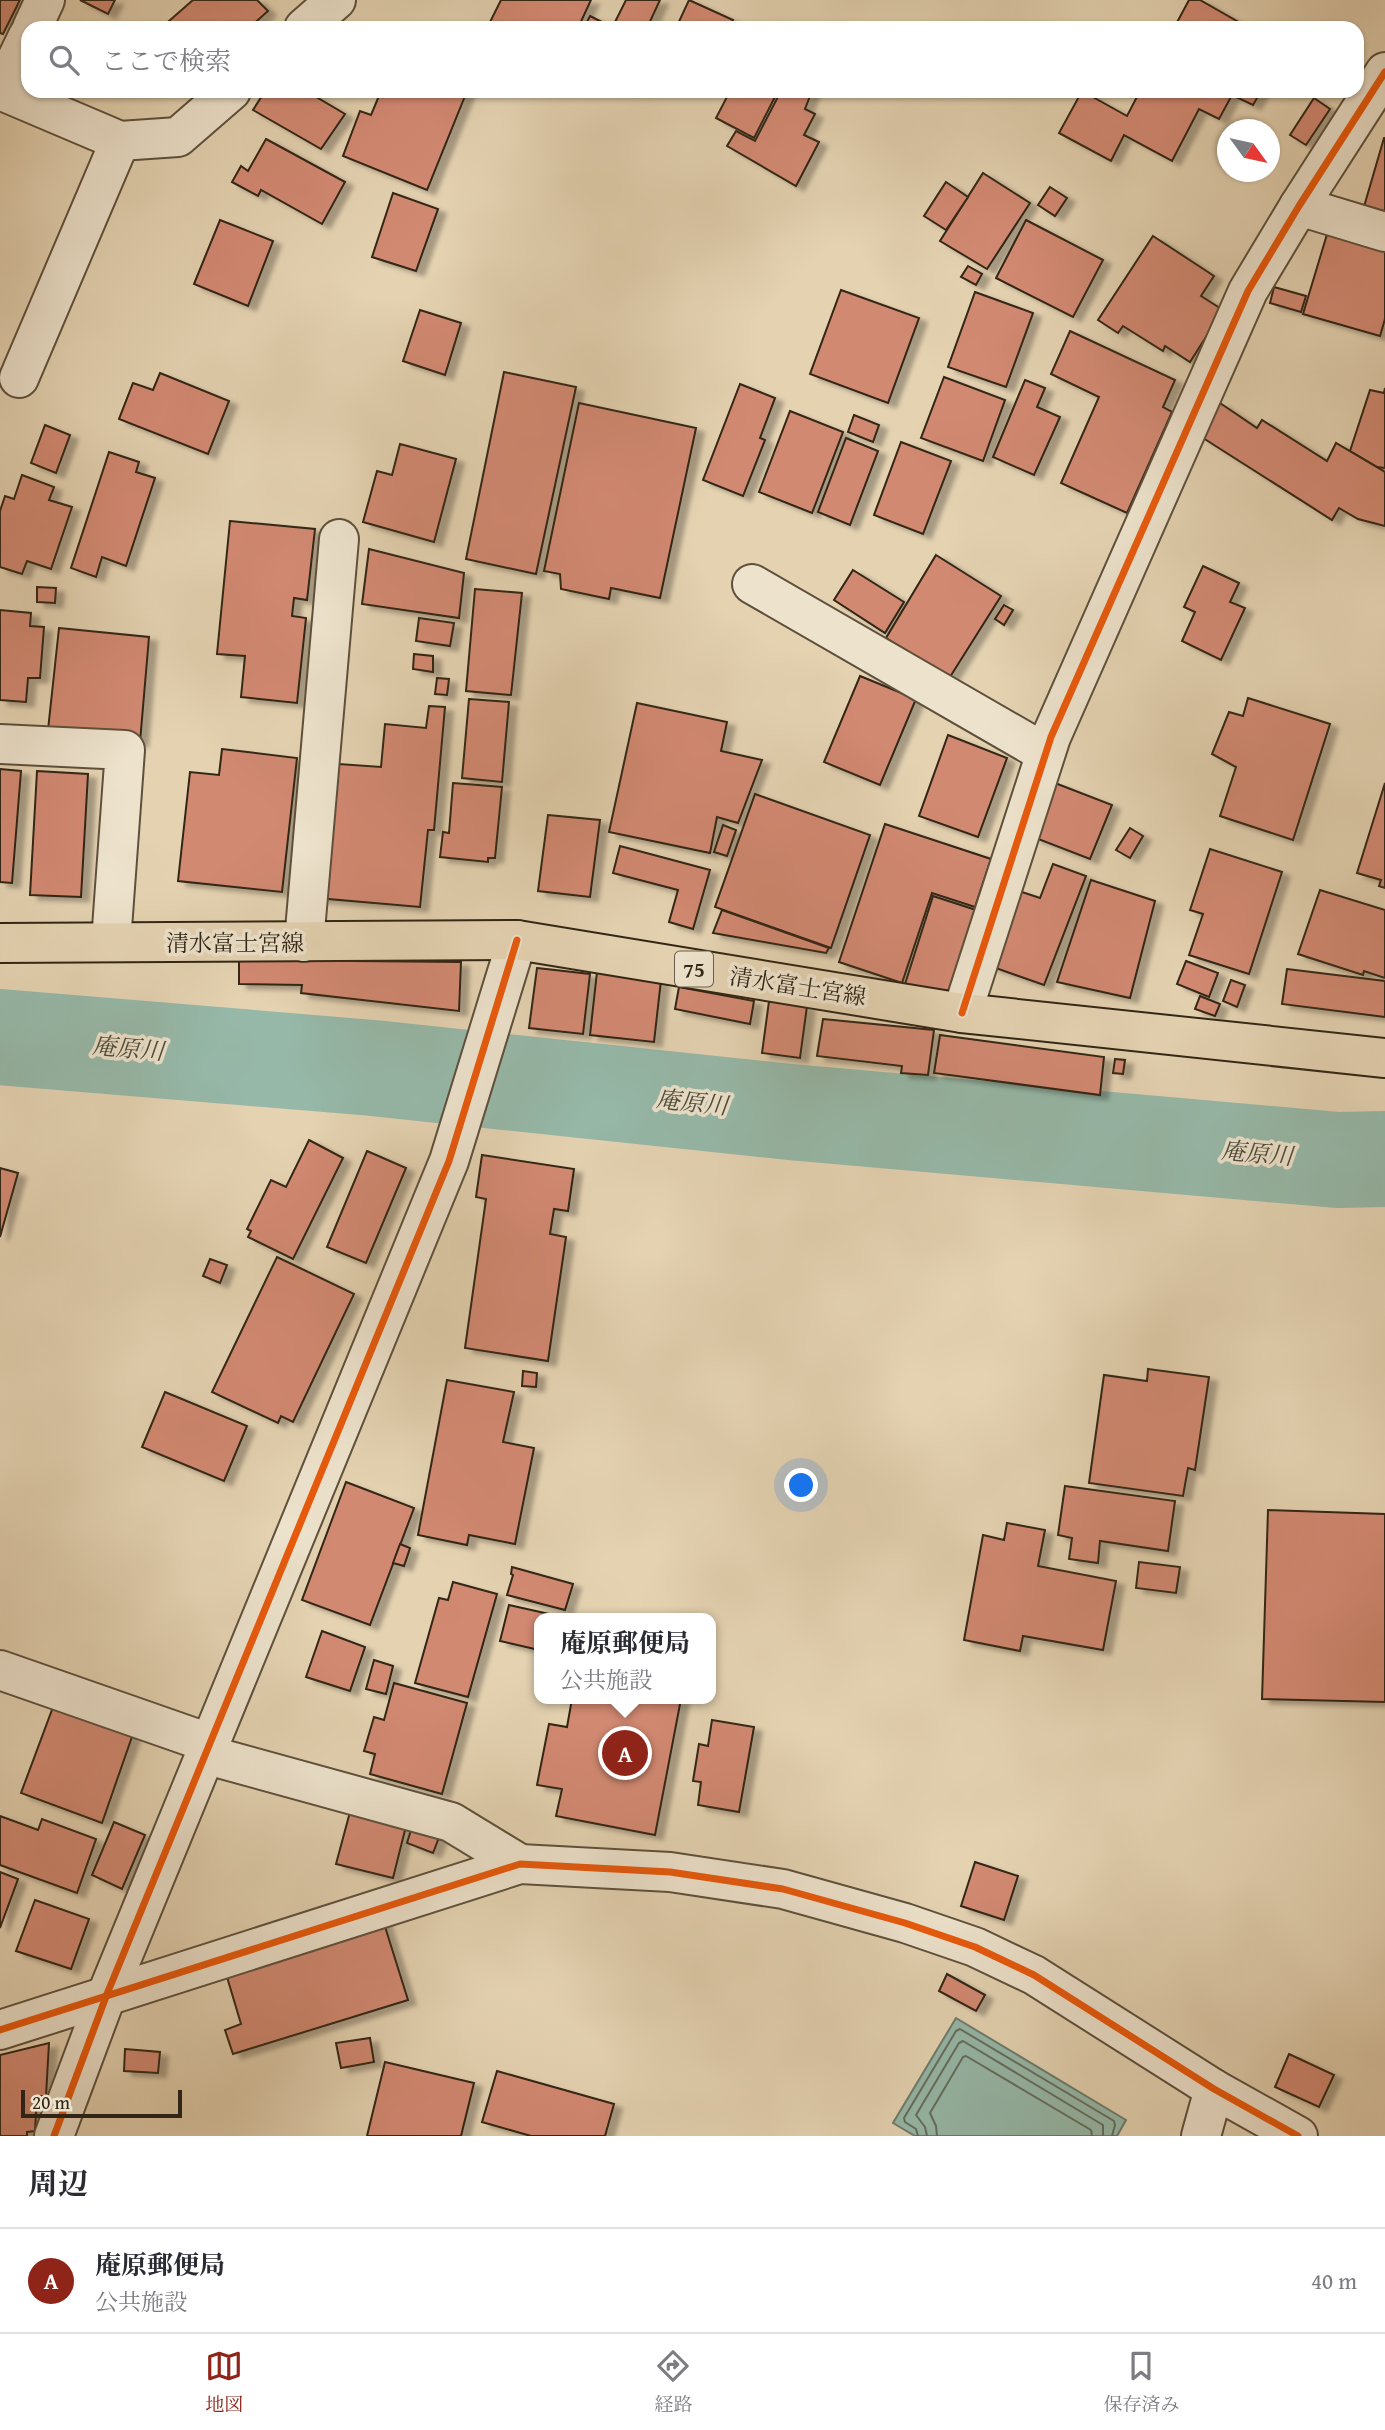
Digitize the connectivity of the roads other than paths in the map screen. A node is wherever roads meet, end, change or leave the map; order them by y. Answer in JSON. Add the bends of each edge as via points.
{"nodes":[{"id":1,"x":45,"y":0,"type":"edge"},
{"id":2,"x":337,"y":0,"type":"edge"},
{"id":3,"x":35,"y":21,"type":"edge"},
{"id":4,"x":312,"y":21,"type":"edge"},
{"id":5,"x":21,"y":50,"type":"edge"},
{"id":6,"x":1385,"y":72,"type":"edge"},
{"id":7,"x":1,"y":90,"type":"edge"},
{"id":8,"x":223,"y":98,"type":"edge"},
{"id":9,"x":120,"y":141,"type":"junction"},
{"id":10,"x":1299,"y":206,"type":"junction"},
{"id":11,"x":1385,"y":232,"type":"edge"},
{"id":12,"x":19,"y":378,"type":"dead end"},
{"id":13,"x":339,"y":539,"type":"dead end"},
{"id":14,"x":752,"y":584,"type":"dead end"},
{"id":15,"x":0,"y":744,"type":"edge"},
{"id":16,"x":1045,"y":753,"type":"junction"},
{"id":17,"x":517,"y":940,"type":"junction"},
{"id":18,"x":111,"y":942,"type":"junction"},
{"id":19,"x":304,"y":942,"type":"junction"},
{"id":20,"x":0,"y":943,"type":"edge"},
{"id":21,"x":962,"y":1013,"type":"junction"},
{"id":22,"x":1385,"y":1058,"type":"edge"},
{"id":23,"x":0,"y":1670,"type":"edge"},
{"id":24,"x":207,"y":1749,"type":"junction"},
{"id":25,"x":520,"y":1864,"type":"junction"},
{"id":26,"x":107,"y":1994,"type":"junction"},
{"id":27,"x":0,"y":2030,"type":"edge"},
{"id":28,"x":1214,"y":2089,"type":"junction"},
{"id":29,"x":54,"y":2136,"type":"edge"},
{"id":30,"x":1201,"y":2136,"type":"edge"},
{"id":31,"x":1298,"y":2136,"type":"edge"}],
"edges":[{"from":1,"to":3,"type":"street"},
{"from":2,"to":4,"type":"street"},
{"from":5,"to":7,"type":"street"},
{"from":6,"to":10,"type":"street"},
{"from":7,"to":9,"type":"street"},
{"from":8,"to":9,"type":"street","via":[[178,137]]},
{"from":9,"to":12,"type":"street"},
{"from":10,"to":11,"type":"street"},
{"from":10,"to":16,"type":"street","via":[[1248,291]]},
{"from":13,"to":19,"type":"street"},
{"from":14,"to":16,"type":"street"},
{"from":15,"to":18,"type":"street","via":[[125,750]]},
{"from":16,"to":21,"type":"street"},
{"from":17,"to":19,"type":"main road","name":"清水富士宮線","number":"75"},
{"from":17,"to":21,"type":"main road","name":"清水富士宮線","number":"75"},
{"from":17,"to":24,"type":"street","via":[[449,1161]]},
{"from":18,"to":19,"type":"main road","name":"清水富士宮線","number":"75"},
{"from":18,"to":20,"type":"main road","name":"清水富士宮線","number":"75"},
{"from":21,"to":22,"type":"main road","name":"清水富士宮線","number":"75"},
{"from":23,"to":24,"type":"street"},
{"from":24,"to":25,"type":"street","via":[[451,1822]]},
{"from":24,"to":26,"type":"street"},
{"from":25,"to":26,"type":"street"},
{"from":25,"to":28,"type":"street","via":[[670,1872],[783,1889],[905,1923],[975,1947],[1034,1975]]},
{"from":26,"to":27,"type":"street"},
{"from":26,"to":29,"type":"street"},
{"from":28,"to":30,"type":"street"},
{"from":28,"to":31,"type":"street"}]}
